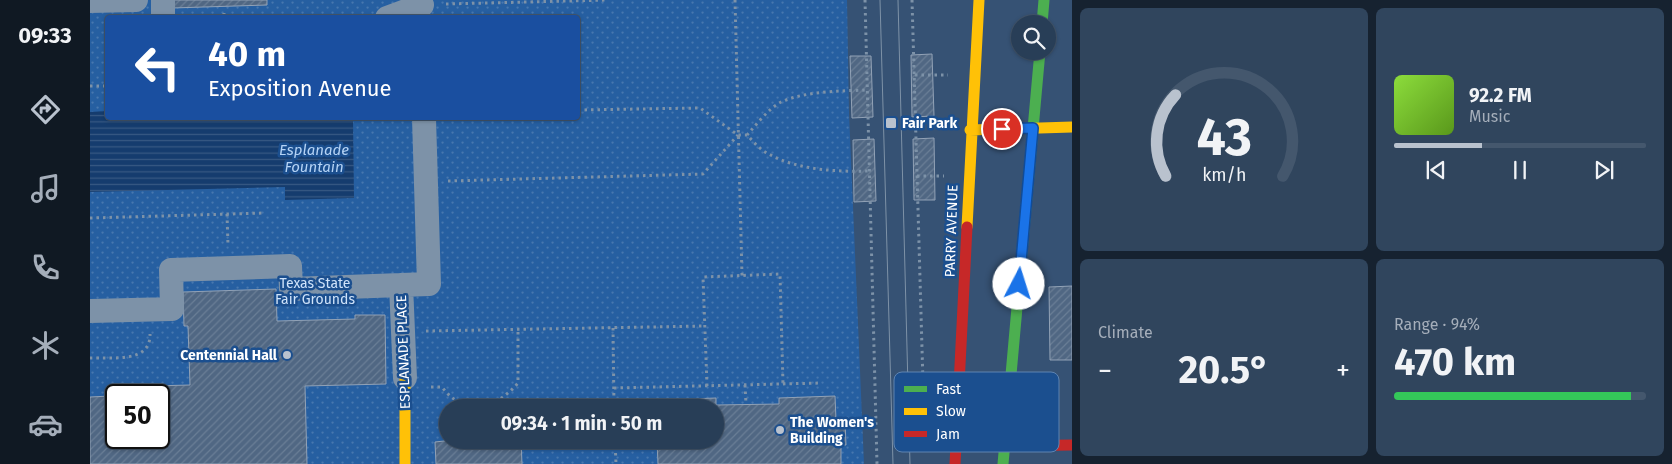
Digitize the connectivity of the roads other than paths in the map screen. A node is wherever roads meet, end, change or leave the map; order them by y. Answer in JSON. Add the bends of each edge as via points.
{"nodes":[{"id":1,"x":136,"y":0,"type":"edge"},
{"id":2,"x":162,"y":0,"type":"edge"},
{"id":3,"x":979,"y":0,"type":"edge"},
{"id":4,"x":1044,"y":0,"type":"edge"},
{"id":5,"x":90,"y":1,"type":"edge"},
{"id":6,"x":422,"y":7,"type":"edge"},
{"id":7,"x":163,"y":15,"type":"edge"},
{"id":8,"x":397,"y":15,"type":"edge"},
{"id":9,"x":1043,"y":15,"type":"edge"},
{"id":10,"x":1039,"y":60,"type":"edge"},
{"id":11,"x":424,"y":120,"type":"edge"},
{"id":12,"x":1072,"y":127,"type":"edge"},
{"id":13,"x":1033,"y":128,"type":"junction"},
{"id":14,"x":970,"y":130,"type":"junction"},
{"id":15,"x":401,"y":285,"type":"junction"},
{"id":16,"x":90,"y":311,"type":"edge"},
{"id":17,"x":959,"y":372,"type":"edge"},
{"id":18,"x":1011,"y":372,"type":"edge"},
{"id":19,"x":405,"y":383,"type":"joint"},
{"id":20,"x":1059,"y":445,"type":"edge"},
{"id":21,"x":1072,"y":445,"type":"edge"},
{"id":22,"x":405,"y":464,"type":"edge"}],
"edges":[{"from":1,"to":5,"type":"street"},
{"from":2,"to":7,"type":"street"},
{"from":3,"to":14,"type":"main road","name":"PARRY AVENUE"},
{"from":4,"to":9,"type":"main road"},
{"from":6,"to":8,"type":"street"},
{"from":10,"to":13,"type":"main road"},
{"from":11,"to":15,"type":"street","name":"ESPLANADE PLACE","via":[[429,284]]},
{"from":12,"to":13,"type":"main road"},
{"from":13,"to":14,"type":"main road"},
{"from":13,"to":18,"type":"main road"},
{"from":14,"to":17,"type":"main road","name":"PARRY AVENUE"},
{"from":15,"to":16,"type":"street","via":[[291,289],[290,266],[171,270],[172,309]]},
{"from":15,"to":19,"type":"street","name":"ESPLANADE PLACE"},
{"from":19,"to":22,"type":"main road","name":"ESPLANADE PLACE"},
{"from":20,"to":21,"type":"main road"}]}
